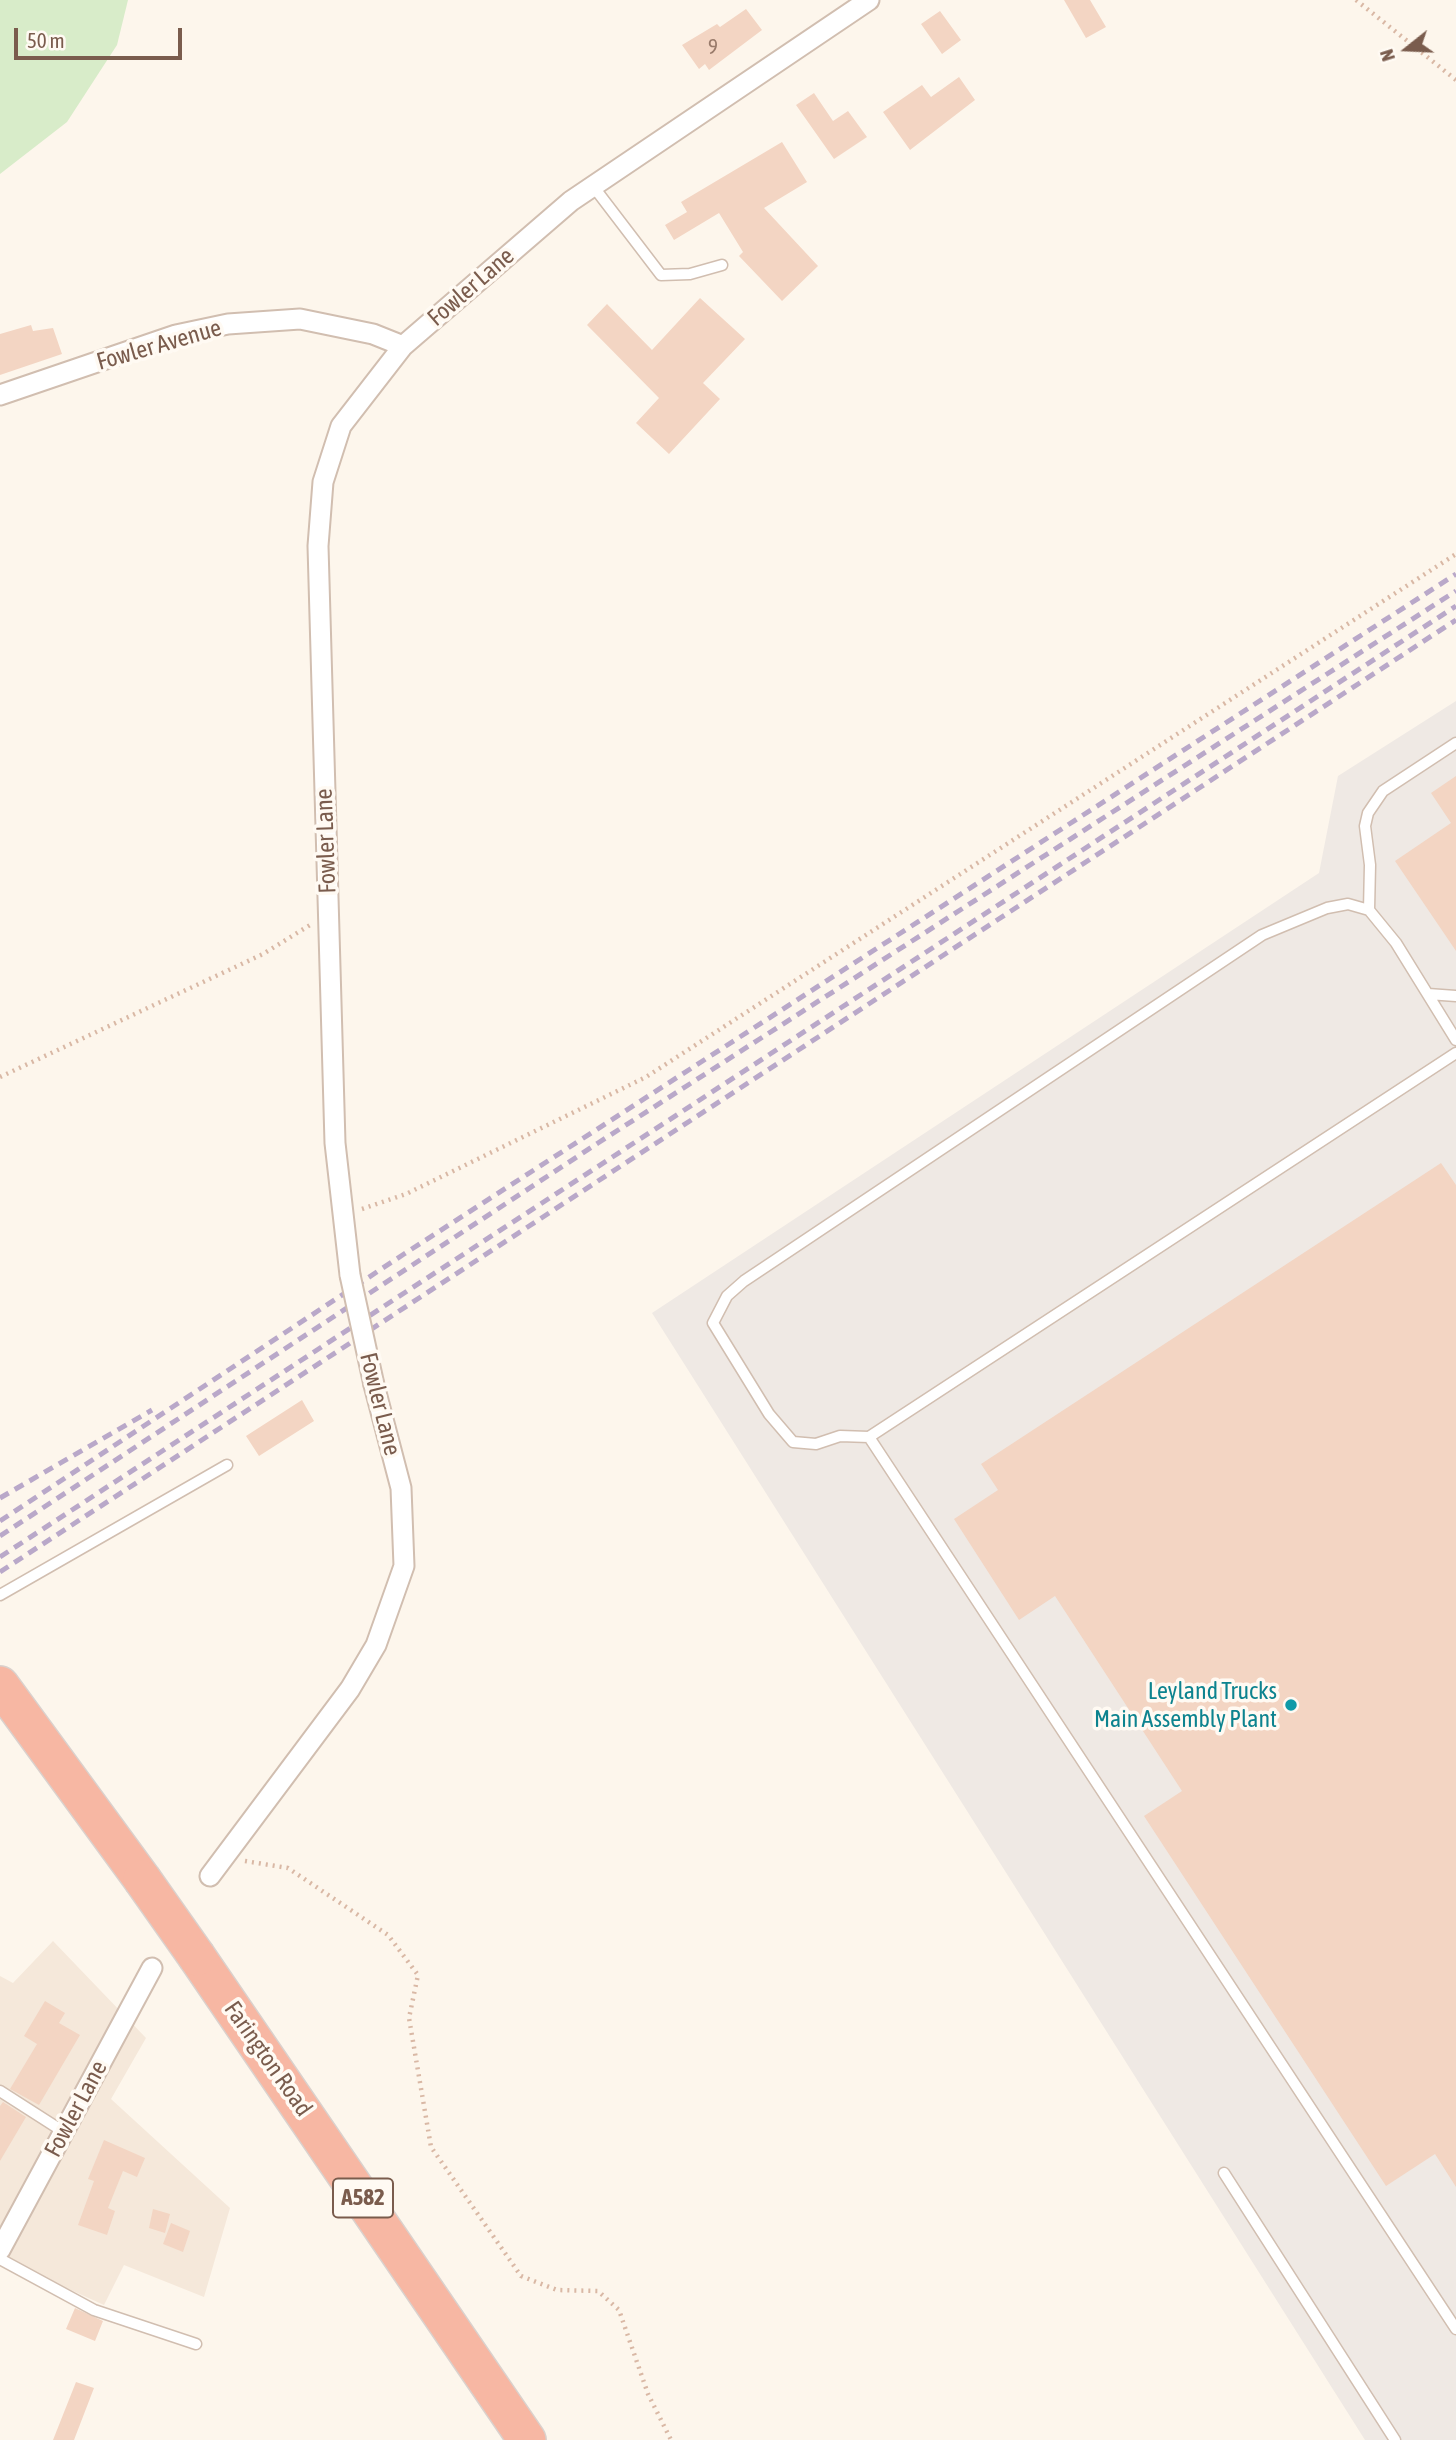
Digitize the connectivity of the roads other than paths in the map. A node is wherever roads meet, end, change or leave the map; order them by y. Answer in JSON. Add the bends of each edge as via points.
{"nodes":[{"id":1,"x":869,"y":0,"type":"edge"},
{"id":2,"x":592,"y":186,"type":"junction"},
{"id":3,"x":722,"y":265,"type":"dead end"},
{"id":4,"x":403,"y":346,"type":"junction"},
{"id":5,"x":0,"y":396,"type":"edge"},
{"id":6,"x":1456,"y":743,"type":"edge"},
{"id":7,"x":1369,"y":910,"type":"junction"},
{"id":8,"x":1428,"y":994,"type":"junction"},
{"id":9,"x":1456,"y":996,"type":"edge"},
{"id":10,"x":1456,"y":1040,"type":"edge"},
{"id":11,"x":1456,"y":1053,"type":"edge"},
{"id":12,"x":869,"y":1437,"type":"junction"},
{"id":13,"x":227,"y":1465,"type":"dead end"},
{"id":14,"x":0,"y":1595,"type":"edge"},
{"id":15,"x":6,"y":1693,"type":"edge"},
{"id":16,"x":210,"y":1876,"type":"dead end"},
{"id":17,"x":152,"y":1968,"type":"dead end"},
{"id":18,"x":0,"y":2091,"type":"edge"},
{"id":19,"x":64,"y":2132,"type":"junction"},
{"id":20,"x":1224,"y":2173,"type":"dead end"},
{"id":21,"x":0,"y":2250,"type":"edge"},
{"id":22,"x":0,"y":2259,"type":"edge"},
{"id":23,"x":1456,"y":2329,"type":"edge"},
{"id":24,"x":196,"y":2344,"type":"dead end"},
{"id":25,"x":527,"y":2440,"type":"edge"},
{"id":26,"x":1395,"y":2440,"type":"edge"}],
"edges":[{"from":1,"to":2,"type":"street","name":"Fowler Lane"},
{"from":2,"to":3,"type":"lane","via":[[660,275],[690,274]]},
{"from":2,"to":4,"type":"street","name":"Fowler Lane"},
{"from":4,"to":5,"type":"street","name":"Fowler Avenue","via":[[373,334],[300,319],[228,324],[176,335]]},
{"from":4,"to":16,"type":"street","name":"Fowler Lane","bridge":true,"via":[[341,426],[323,482],[318,546],[341,1217],[374,1385],[401,1488],[404,1566],[376,1645],[350,1689]]},
{"from":6,"to":7,"type":"lane","via":[[1383,791],[1368,813]]},
{"from":7,"to":8,"type":"lane"},
{"from":7,"to":12,"type":"lane","via":[[1348,904],[1327,908],[1262,935],[726,1296],[713,1323],[768,1414],[793,1442],[816,1444],[840,1436]]},
{"from":8,"to":9,"type":"lane"},
{"from":8,"to":10,"type":"lane"},
{"from":11,"to":12,"type":"lane"},
{"from":12,"to":23,"type":"lane"},
{"from":13,"to":14,"type":"lane"},
{"from":15,"to":25,"type":"highway","name":"Farington Road","number":"A582","bridge":true,"via":[[197,1956]]},
{"from":17,"to":19,"type":"street","name":"Fowler Lane"},
{"from":18,"to":19,"type":"lane"},
{"from":19,"to":21,"type":"street","name":"Fowler Lane"},
{"from":20,"to":26,"type":"lane"},
{"from":22,"to":24,"type":"lane","via":[[94,2310]]}]}
